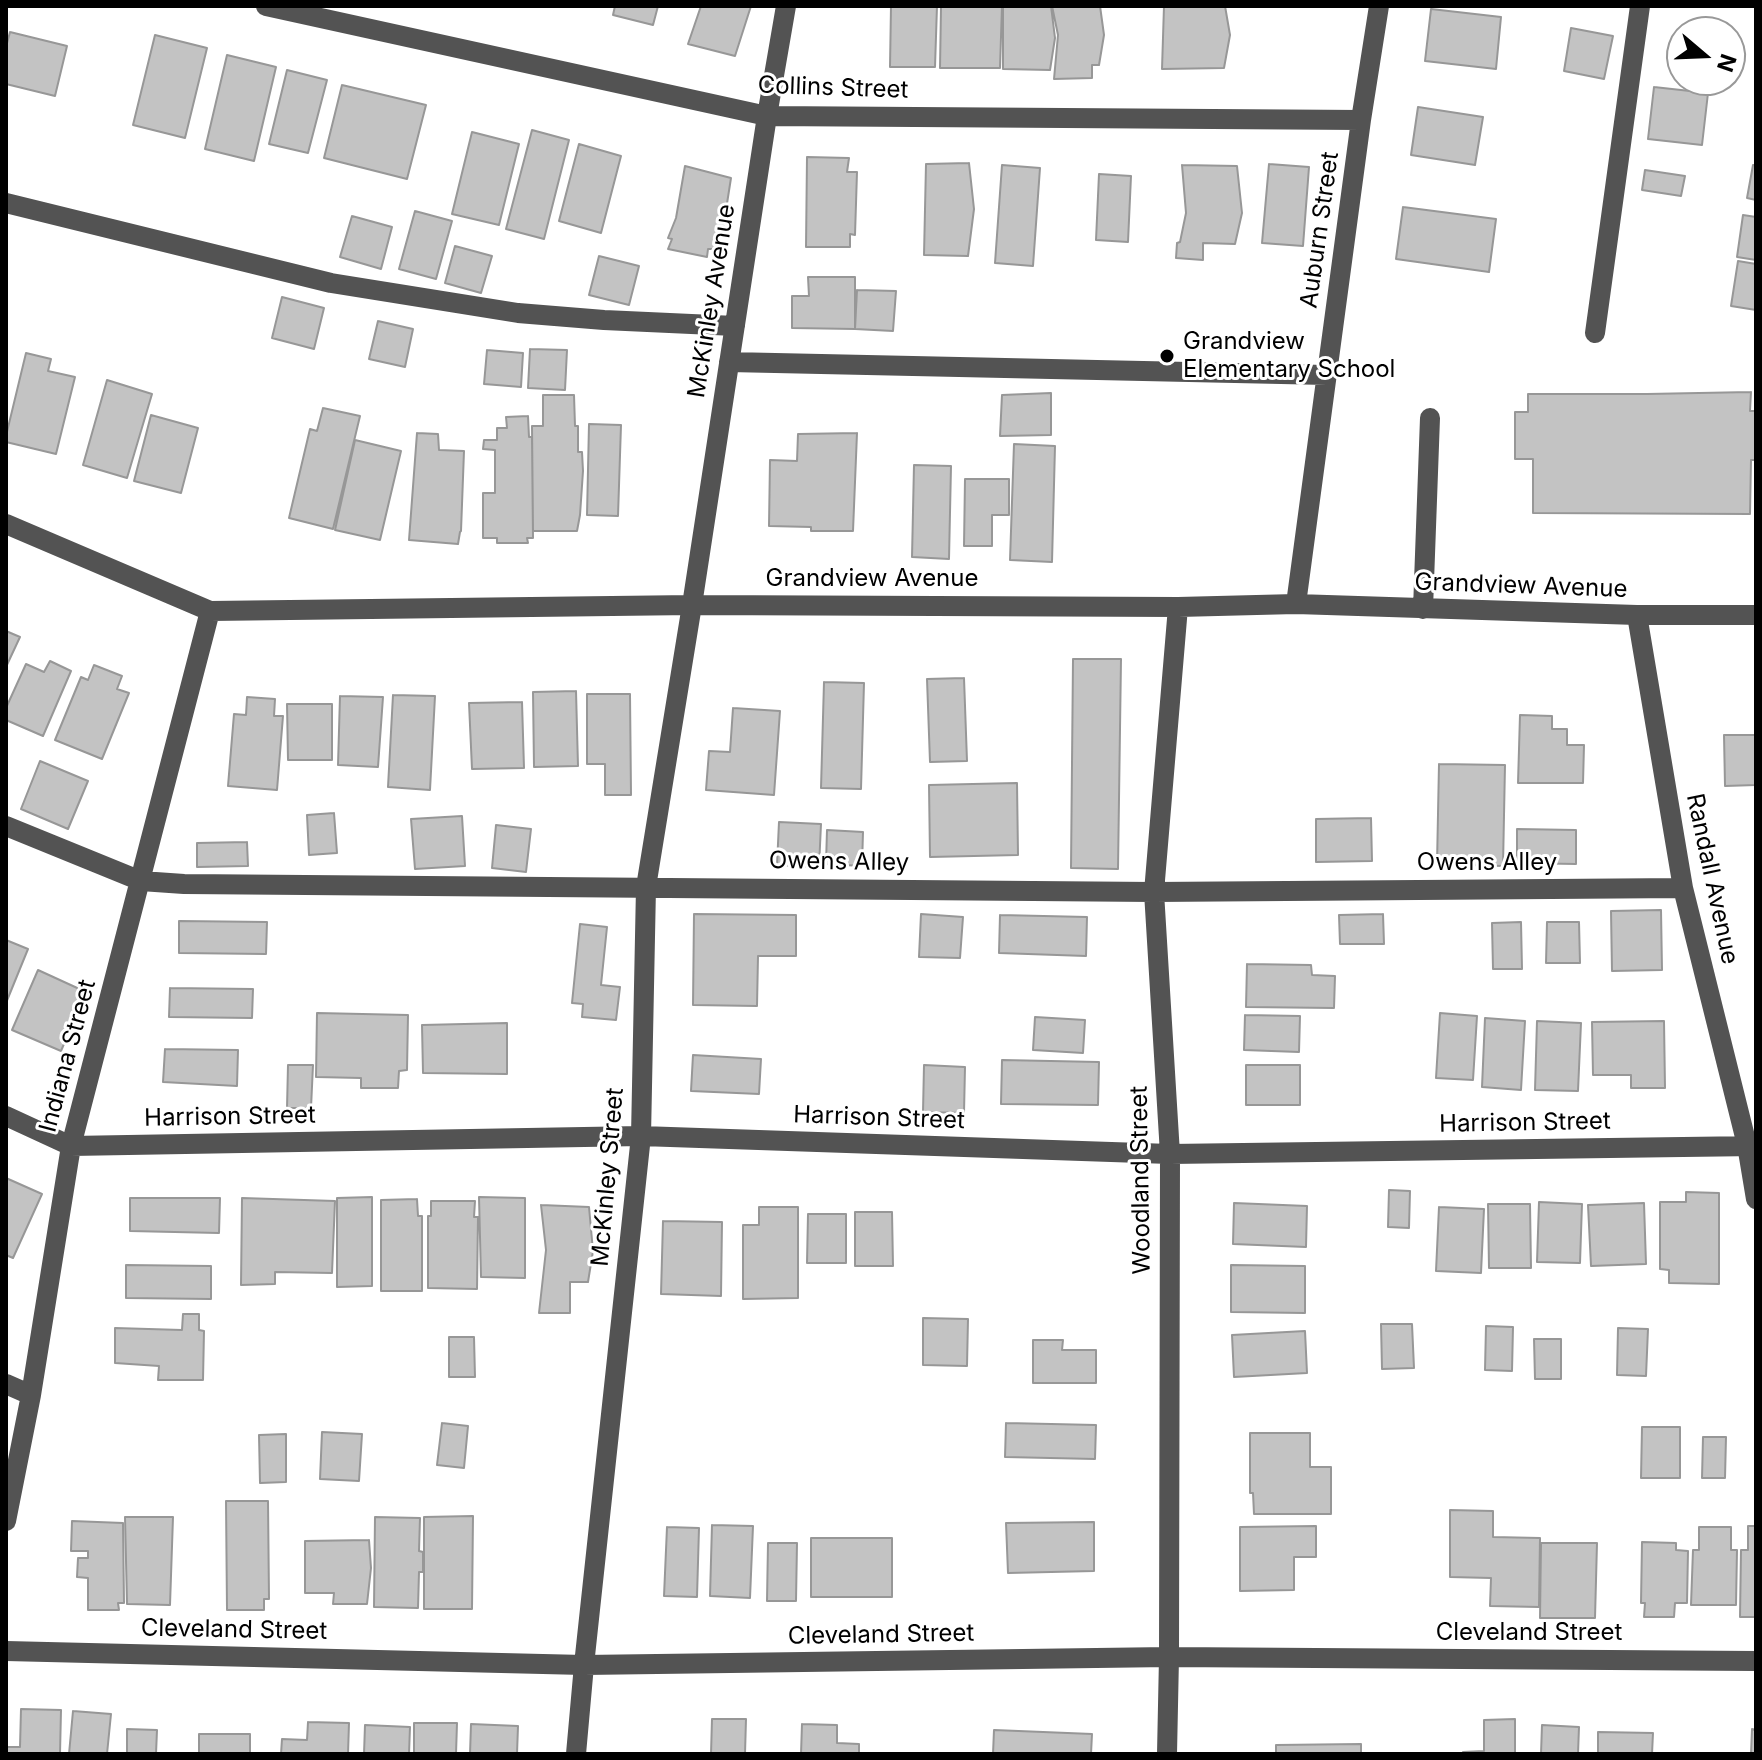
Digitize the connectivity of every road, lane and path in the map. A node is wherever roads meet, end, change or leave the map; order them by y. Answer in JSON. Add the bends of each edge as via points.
{"nodes":[{"id":1,"x":266,"y":6,"type":"edge"},
{"id":2,"x":786,"y":6,"type":"edge"},
{"id":3,"x":1379,"y":6,"type":"edge"},
{"id":4,"x":1640,"y":6,"type":"edge"},
{"id":5,"x":767,"y":116,"type":"junction"},
{"id":6,"x":1361,"y":120,"type":"junction"},
{"id":7,"x":6,"y":203,"type":"edge"},
{"id":8,"x":735,"y":326,"type":"junction"},
{"id":9,"x":1595,"y":333,"type":"dead end"},
{"id":10,"x":729,"y":362,"type":"junction"},
{"id":11,"x":1327,"y":375,"type":"junction"},
{"id":12,"x":1430,"y":418,"type":"dead end"},
{"id":13,"x":6,"y":524,"type":"edge"},
{"id":14,"x":1296,"y":604,"type":"junction"},
{"id":15,"x":692,"y":605,"type":"junction"},
{"id":16,"x":1178,"y":607,"type":"junction"},
{"id":17,"x":1423,"y":609,"type":"junction"},
{"id":18,"x":210,"y":611,"type":"junction"},
{"id":19,"x":1637,"y":615,"type":"junction"},
{"id":20,"x":1756,"y":615,"type":"edge"},
{"id":21,"x":6,"y":826,"type":"edge"},
{"id":22,"x":141,"y":881,"type":"junction"},
{"id":23,"x":646,"y":887,"type":"junction"},
{"id":24,"x":1683,"y":888,"type":"junction"},
{"id":25,"x":1154,"y":892,"type":"junction"},
{"id":26,"x":6,"y":1116,"type":"edge"},
{"id":27,"x":641,"y":1136,"type":"junction"},
{"id":28,"x":71,"y":1146,"type":"junction"},
{"id":29,"x":1752,"y":1146,"type":"edge"},
{"id":30,"x":1170,"y":1154,"type":"junction"},
{"id":31,"x":1756,"y":1199,"type":"edge"},
{"id":32,"x":6,"y":1384,"type":"edge"},
{"id":33,"x":31,"y":1395,"type":"junction"},
{"id":34,"x":6,"y":1521,"type":"edge"},
{"id":35,"x":6,"y":1651,"type":"edge"},
{"id":36,"x":1169,"y":1657,"type":"junction"},
{"id":37,"x":1756,"y":1661,"type":"edge"},
{"id":38,"x":584,"y":1665,"type":"junction"},
{"id":39,"x":576,"y":1754,"type":"edge"},
{"id":40,"x":1167,"y":1754,"type":"edge"}],
"edges":[{"from":1,"to":5,"type":"street","name":"Collins Street"},
{"from":2,"to":5,"type":"street","name":"McKinley Avenue"},
{"from":3,"to":6,"type":"street","name":"Auburn Street"},
{"from":4,"to":9,"type":"street"},
{"from":5,"to":6,"type":"street","name":"Collins Street"},
{"from":5,"to":8,"type":"street","name":"McKinley Avenue"},
{"from":6,"to":11,"type":"street","name":"Auburn Street"},
{"from":7,"to":8,"type":"street","via":[[331,283],[518,313]]},
{"from":8,"to":10,"type":"street","name":"McKinley Avenue"},
{"from":10,"to":11,"type":"street"},
{"from":10,"to":15,"type":"street","name":"McKinley Avenue"},
{"from":11,"to":14,"type":"street","name":"Auburn Street"},
{"from":12,"to":17,"type":"street"},
{"from":13,"to":18,"type":"street","name":"Grandview Avenue"},
{"from":14,"to":16,"type":"street","name":"Grandview Avenue"},
{"from":14,"to":17,"type":"street","name":"Grandview Avenue"},
{"from":15,"to":16,"type":"street","name":"Grandview Avenue"},
{"from":15,"to":18,"type":"street","name":"Grandview Avenue"},
{"from":15,"to":23,"type":"street","name":"McKinley Street"},
{"from":16,"to":25,"type":"street","name":"Woodland Street"},
{"from":17,"to":19,"type":"street","name":"Grandview Avenue"},
{"from":18,"to":22,"type":"street","name":"Indiana Street"},
{"from":19,"to":20,"type":"street","name":"Grandview Avenue"},
{"from":19,"to":24,"type":"street","name":"Randall Avenue"},
{"from":21,"to":22,"type":"street","name":"Owens Alley"},
{"from":22,"to":23,"type":"street","name":"Owens Alley"},
{"from":22,"to":28,"type":"street","name":"Indiana Street"},
{"from":23,"to":25,"type":"street","name":"Owens Alley"},
{"from":23,"to":27,"type":"street","name":"McKinley Street"},
{"from":24,"to":25,"type":"street","name":"Owens Alley"},
{"from":24,"to":29,"type":"street","name":"Randall Avenue"},
{"from":25,"to":30,"type":"street","name":"Woodland Street"},
{"from":26,"to":28,"type":"street","name":"Harrison Street"},
{"from":27,"to":28,"type":"street","name":"Harrison Street"},
{"from":27,"to":30,"type":"street","name":"Harrison Street"},
{"from":27,"to":38,"type":"street","name":"McKinley Street"},
{"from":28,"to":33,"type":"street","name":"Indiana Street"},
{"from":29,"to":30,"type":"street","name":"Harrison Street"},
{"from":29,"to":31,"type":"street","name":"Randall Avenue"},
{"from":30,"to":36,"type":"street","name":"Woodland Street"},
{"from":32,"to":33,"type":"street"},
{"from":33,"to":34,"type":"street","name":"Indiana Street"},
{"from":35,"to":38,"type":"street","name":"Cleveland Street"},
{"from":36,"to":37,"type":"street","name":"Cleveland Street"},
{"from":36,"to":38,"type":"street","name":"Cleveland Street"},
{"from":36,"to":40,"type":"street","name":"Woodland Street"},
{"from":38,"to":39,"type":"street","name":"McKinley Street"}]}
